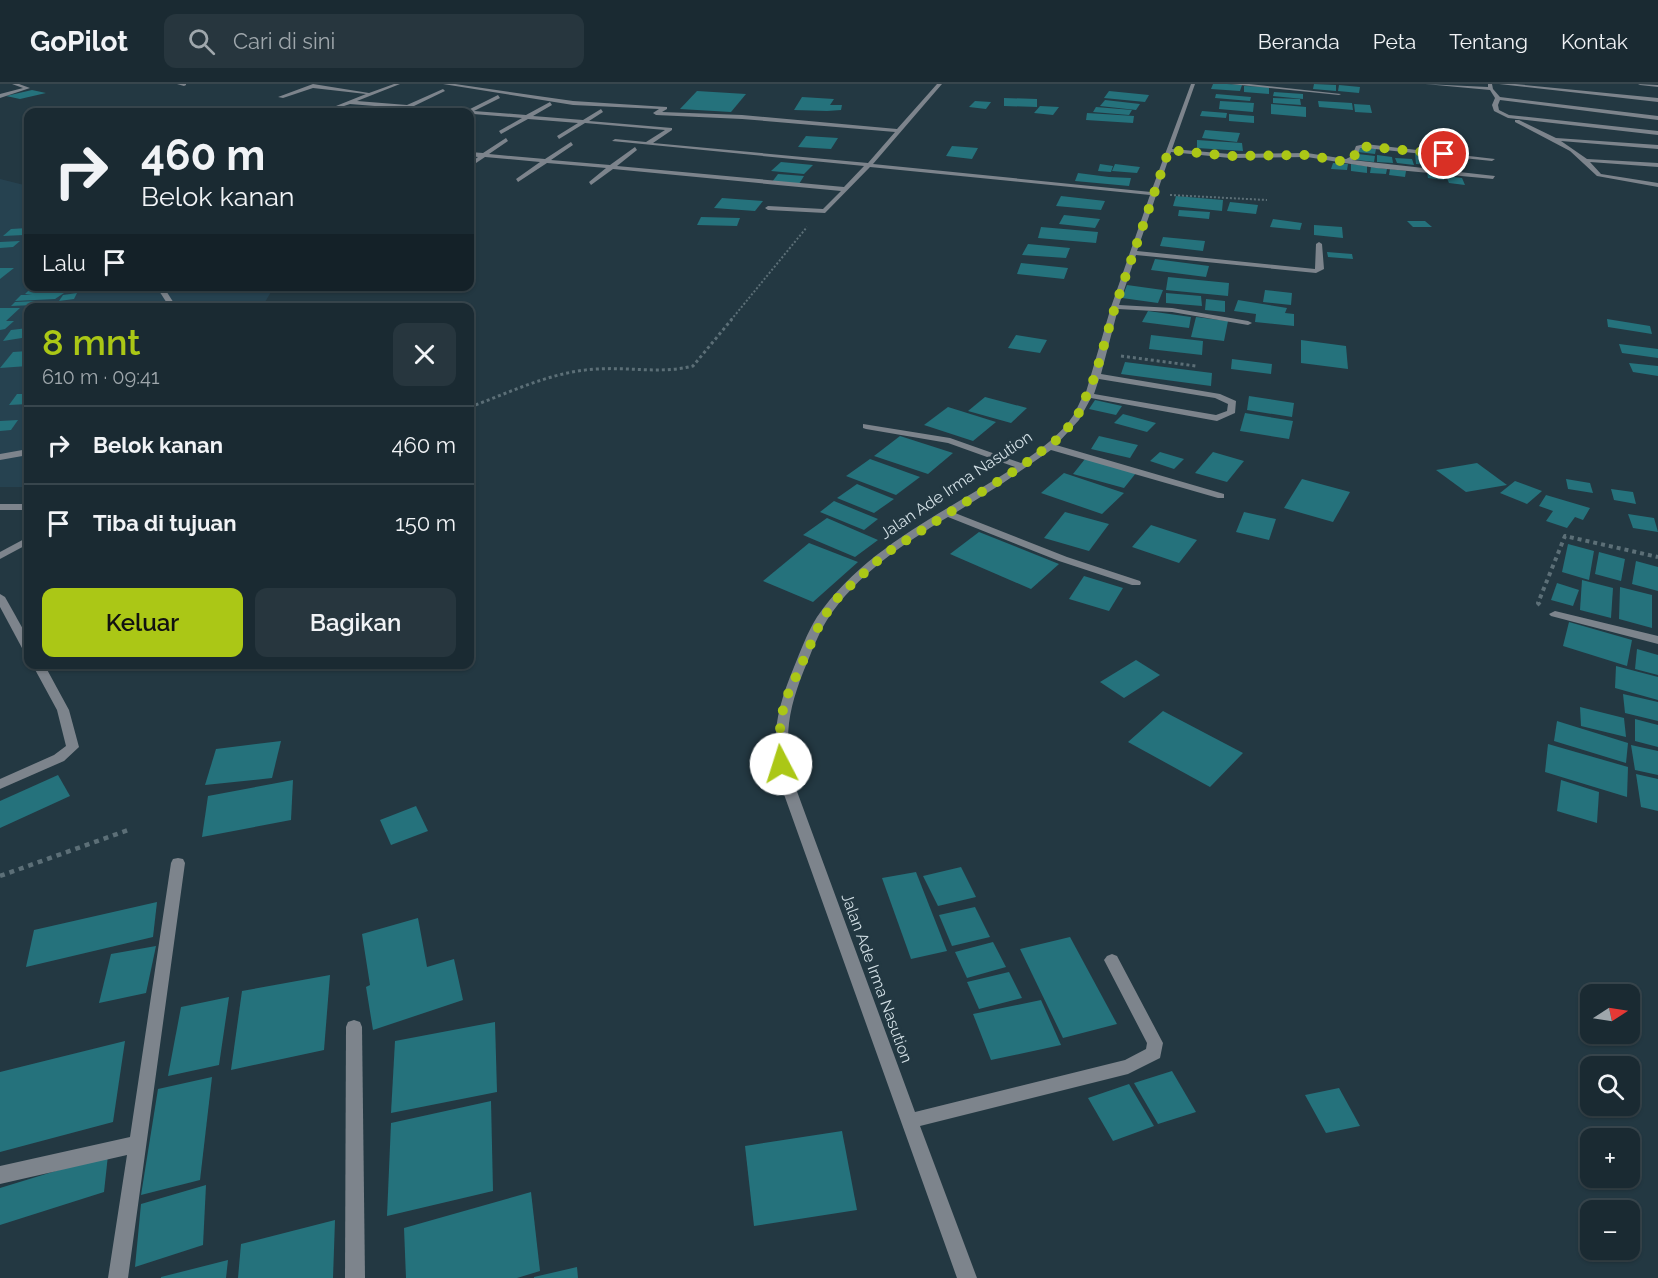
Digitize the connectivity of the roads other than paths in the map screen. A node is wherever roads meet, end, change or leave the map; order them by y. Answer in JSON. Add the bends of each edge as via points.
{"nodes":[{"id":1,"x":14,"y":84,"type":"edge"},
{"id":2,"x":398,"y":84,"type":"edge"},
{"id":3,"x":940,"y":84,"type":"edge"},
{"id":4,"x":1193,"y":84,"type":"edge"},
{"id":5,"x":1233,"y":84,"type":"edge"},
{"id":6,"x":1427,"y":84,"type":"edge"},
{"id":7,"x":1501,"y":84,"type":"edge"},
{"id":8,"x":1640,"y":84,"type":"edge"},
{"id":9,"x":315,"y":85,"type":"edge"},
{"id":10,"x":1491,"y":86,"type":"edge"},
{"id":11,"x":1658,"y":86,"type":"edge"},
{"id":12,"x":444,"y":87,"type":"edge"},
{"id":13,"x":371,"y":94,"type":"junction"},
{"id":14,"x":1339,"y":94,"type":"dead end"},
{"id":15,"x":0,"y":96,"type":"edge"},
{"id":16,"x":498,"y":96,"type":"dead end"},
{"id":17,"x":281,"y":97,"type":"dead end"},
{"id":18,"x":1498,"y":98,"type":"junction"},
{"id":19,"x":1658,"y":100,"type":"edge"},
{"id":20,"x":350,"y":102,"type":"junction"},
{"id":21,"x":550,"y":104,"type":"dead end"},
{"id":22,"x":408,"y":107,"type":"junction"},
{"id":23,"x":334,"y":108,"type":"edge"},
{"id":24,"x":420,"y":108,"type":"edge"},
{"id":25,"x":474,"y":109,"type":"edge"},
{"id":26,"x":601,"y":111,"type":"dead end"},
{"id":27,"x":474,"y":112,"type":"edge"},
{"id":28,"x":656,"y":113,"type":"junction"},
{"id":29,"x":1508,"y":116,"type":"junction"},
{"id":30,"x":528,"y":117,"type":"junction"},
{"id":31,"x":1658,"y":118,"type":"edge"},
{"id":32,"x":583,"y":121,"type":"junction"},
{"id":33,"x":639,"y":126,"type":"junction"},
{"id":34,"x":631,"y":131,"type":"dead end"},
{"id":35,"x":898,"y":131,"type":"junction"},
{"id":36,"x":501,"y":132,"type":"dead end"},
{"id":37,"x":1658,"y":133,"type":"edge"},
{"id":38,"x":623,"y":136,"type":"dead end"},
{"id":39,"x":560,"y":137,"type":"dead end"},
{"id":40,"x":1555,"y":139,"type":"junction"},
{"id":41,"x":506,"y":140,"type":"dead end"},
{"id":42,"x":572,"y":144,"type":"dead end"},
{"id":43,"x":647,"y":144,"type":"junction"},
{"id":44,"x":1658,"y":147,"type":"edge"},
{"id":45,"x":635,"y":149,"type":"dead end"},
{"id":46,"x":1169,"y":150,"type":"junction"},
{"id":47,"x":474,"y":154,"type":"edge"},
{"id":48,"x":484,"y":155,"type":"junction"},
{"id":49,"x":1492,"y":159,"type":"dead end"},
{"id":50,"x":547,"y":160,"type":"junction"},
{"id":51,"x":1589,"y":160,"type":"junction"},
{"id":52,"x":474,"y":162,"type":"edge"},
{"id":53,"x":1346,"y":162,"type":"junction"},
{"id":54,"x":869,"y":165,"type":"junction"},
{"id":55,"x":1658,"y":165,"type":"edge"},
{"id":56,"x":612,"y":167,"type":"junction"},
{"id":57,"x":1493,"y":177,"type":"dead end"},
{"id":58,"x":518,"y":180,"type":"dead end"},
{"id":59,"x":591,"y":183,"type":"dead end"},
{"id":60,"x":1658,"y":185,"type":"edge"},
{"id":61,"x":844,"y":189,"type":"junction"},
{"id":62,"x":1154,"y":194,"type":"junction"},
{"id":63,"x":768,"y":208,"type":"dead end"},
{"id":64,"x":1319,"y":244,"type":"dead end"},
{"id":65,"x":1134,"y":254,"type":"junction"},
{"id":66,"x":1115,"y":307,"type":"junction"},
{"id":67,"x":1248,"y":323,"type":"dead end"},
{"id":68,"x":1095,"y":376,"type":"junction"},
{"id":69,"x":1088,"y":395,"type":"junction"},
{"id":70,"x":866,"y":426,"type":"dead end"},
{"id":71,"x":1048,"y":446,"type":"junction"},
{"id":72,"x":24,"y":453,"type":"edge"},
{"id":73,"x":0,"y":457,"type":"edge"},
{"id":74,"x":1022,"y":466,"type":"junction"},
{"id":75,"x":1221,"y":496,"type":"dead end"},
{"id":76,"x":0,"y":507,"type":"edge"},
{"id":77,"x":24,"y":507,"type":"edge"},
{"id":78,"x":948,"y":514,"type":"junction"},
{"id":79,"x":24,"y":542,"type":"edge"},
{"id":80,"x":0,"y":556,"type":"edge"},
{"id":81,"x":1136,"y":583,"type":"dead end"},
{"id":82,"x":0,"y":597,"type":"edge"},
{"id":83,"x":1556,"y":614,"type":"road end"},
{"id":84,"x":1658,"y":640,"type":"edge"},
{"id":85,"x":24,"y":641,"type":"edge"},
{"id":86,"x":41,"y":669,"type":"edge"},
{"id":87,"x":0,"y":784,"type":"edge"},
{"id":88,"x":178,"y":863,"type":"dead end"},
{"id":89,"x":1112,"y":960,"type":"dead end"},
{"id":90,"x":354,"y":1027,"type":"dead end"},
{"id":91,"x":909,"y":1121,"type":"junction"},
{"id":92,"x":137,"y":1144,"type":"junction"},
{"id":93,"x":0,"y":1175,"type":"edge"},
{"id":94,"x":118,"y":1278,"type":"edge"},
{"id":95,"x":355,"y":1278,"type":"edge"},
{"id":96,"x":967,"y":1278,"type":"edge"}],
"edges":[{"from":1,"to":15,"type":"street","via":[[28,88]]},
{"from":2,"to":13,"type":"street"},
{"from":3,"to":35,"type":"street"},
{"from":4,"to":46,"type":"street","name":"Jalan Ade Irma Nasution"},
{"from":5,"to":14,"type":"street"},
{"from":6,"to":10,"type":"street"},
{"from":7,"to":19,"type":"street"},
{"from":8,"to":11,"type":"street"},
{"from":9,"to":13,"type":"street"},
{"from":9,"to":17,"type":"street"},
{"from":10,"to":18,"type":"street"},
{"from":12,"to":22,"type":"street"},
{"from":12,"to":28,"type":"street","via":[[573,103],[665,108]]},
{"from":13,"to":20,"type":"street"},
{"from":16,"to":25,"type":"street"},
{"from":18,"to":29,"type":"street","via":[[1497,111]]},
{"from":18,"to":31,"type":"street"},
{"from":20,"to":22,"type":"street"},
{"from":20,"to":23,"type":"street"},
{"from":21,"to":30,"type":"street"},
{"from":22,"to":24,"type":"street"},
{"from":26,"to":32,"type":"street"},
{"from":27,"to":30,"type":"street"},
{"from":28,"to":33,"type":"street"},
{"from":28,"to":35,"type":"street"},
{"from":29,"to":37,"type":"street"},
{"from":29,"to":40,"type":"street"},
{"from":30,"to":32,"type":"street"},
{"from":30,"to":36,"type":"street"},
{"from":32,"to":33,"type":"street"},
{"from":32,"to":39,"type":"street"},
{"from":33,"to":34,"type":"street"},
{"from":33,"to":43,"type":"street","via":[[670,129]]},
{"from":35,"to":54,"type":"street"},
{"from":38,"to":43,"type":"street","via":[[615,141]]},
{"from":40,"to":44,"type":"street"},
{"from":40,"to":51,"type":"street"},
{"from":41,"to":48,"type":"street"},
{"from":42,"to":50,"type":"street"},
{"from":43,"to":54,"type":"street"},
{"from":45,"to":56,"type":"street"},
{"from":46,"to":53,"type":"street","via":[[1230,156],[1307,155]]},
{"from":46,"to":62,"type":"street","name":"Jalan Ade Irma Nasution"},
{"from":47,"to":48,"type":"street"},
{"from":48,"to":50,"type":"street"},
{"from":48,"to":52,"type":"street"},
{"from":49,"to":53,"type":"street","via":[[1365,146],[1358,147],[1354,158]]},
{"from":50,"to":56,"type":"street"},
{"from":50,"to":58,"type":"street"},
{"from":51,"to":55,"type":"street"},
{"from":51,"to":60,"type":"street","via":[[1599,175]]},
{"from":53,"to":57,"type":"street"},
{"from":54,"to":61,"type":"street"},
{"from":54,"to":62,"type":"street"},
{"from":56,"to":59,"type":"street"},
{"from":56,"to":61,"type":"street"},
{"from":61,"to":63,"type":"street","via":[[828,209]]},
{"from":62,"to":65,"type":"street","name":"Jalan Ade Irma Nasution"},
{"from":64,"to":65,"type":"street","via":[[1320,269],[1316,271]]},
{"from":65,"to":66,"type":"street","name":"Jalan Ade Irma Nasution"},
{"from":66,"to":67,"type":"street","via":[[1172,310]]},
{"from":66,"to":68,"type":"street","name":"Jalan Ade Irma Nasution"},
{"from":68,"to":69,"type":"street","name":"Jalan Ade Irma Nasution"},
{"from":68,"to":69,"type":"street","via":[[1217,396],[1233,403],[1234,409],[1217,418]]},
{"from":69,"to":71,"type":"street","name":"Jalan Ade Irma Nasution","via":[[1077,417]]},
{"from":70,"to":74,"type":"street","via":[[942,439]]},
{"from":71,"to":74,"type":"street","name":"Jalan Ade Irma Nasution"},
{"from":71,"to":75,"type":"street"},
{"from":72,"to":73,"type":"street"},
{"from":74,"to":78,"type":"street","name":"Jalan Ade Irma Nasution"},
{"from":76,"to":77,"type":"street"},
{"from":78,"to":81,"type":"street"},
{"from":78,"to":91,"type":"street","name":"Jalan Ade Irma Nasution","via":[[885,554],[840,595],[822,619],[807,650],[784,703],[779,726],[781,764],[788,786]]},
{"from":79,"to":80,"type":"street"},
{"from":82,"to":85,"type":"street"},
{"from":83,"to":84,"type":"street"},
{"from":86,"to":87,"type":"street","via":[[63,710],[73,747],[59,758]]},
{"from":88,"to":92,"type":"street"},
{"from":89,"to":91,"type":"street","via":[[1155,1043],[1154,1053],[1128,1067]]},
{"from":90,"to":95,"type":"street"},
{"from":91,"to":96,"type":"street","name":"Jalan Ade Irma Nasution"},
{"from":92,"to":93,"type":"street"},
{"from":92,"to":94,"type":"street"}]}
